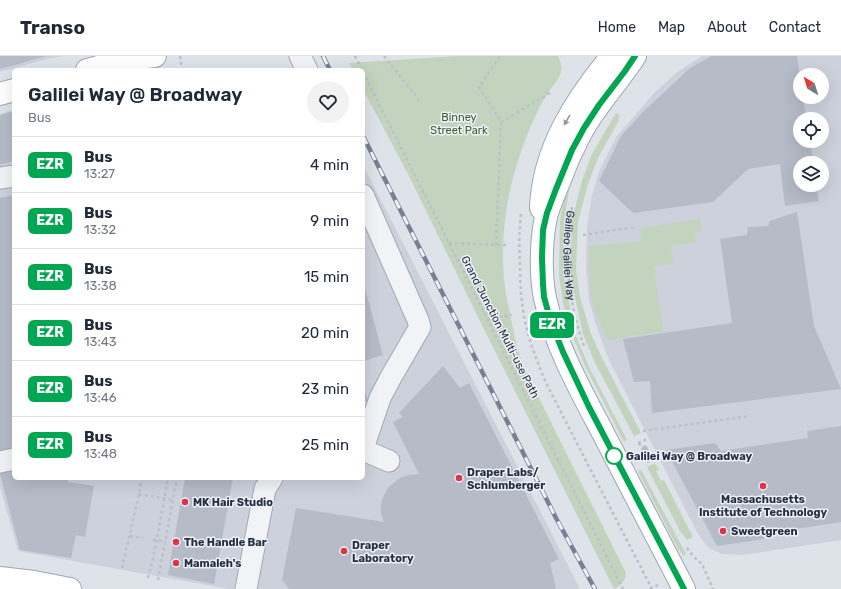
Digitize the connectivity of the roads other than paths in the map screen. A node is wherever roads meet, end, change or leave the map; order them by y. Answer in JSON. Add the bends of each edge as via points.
{"nodes":[{"id":1,"x":155,"y":56,"type":"edge"},
{"id":2,"x":300,"y":56,"type":"edge"},
{"id":3,"x":635,"y":56,"type":"edge"},
{"id":4,"x":610,"y":57,"type":"edge"},
{"id":5,"x":94,"y":68,"type":"edge"},
{"id":6,"x":305,"y":68,"type":"edge"},
{"id":7,"x":12,"y":91,"type":"edge"},
{"id":8,"x":0,"y":94,"type":"edge"},
{"id":9,"x":12,"y":176,"type":"edge"},
{"id":10,"x":0,"y":178,"type":"edge"},
{"id":11,"x":365,"y":200,"type":"edge"},
{"id":12,"x":543,"y":230,"type":"junction"},
{"id":13,"x":365,"y":443,"type":"edge"},
{"id":14,"x":365,"y":450,"type":"edge"},
{"id":15,"x":12,"y":459,"type":"edge"},
{"id":16,"x":390,"y":461,"type":"dead end"},
{"id":17,"x":0,"y":462,"type":"edge"},
{"id":18,"x":271,"y":480,"type":"edge"},
{"id":19,"x":2,"y":578,"type":"edge"},
{"id":20,"x":70,"y":589,"type":"edge"},
{"id":21,"x":246,"y":589,"type":"edge"},
{"id":22,"x":684,"y":589,"type":"edge"}],
"edges":[{"from":1,"to":5,"type":"main road","via":[[128,59]]},
{"from":2,"to":6,"type":"lane"},
{"from":3,"to":12,"type":"main road","name":"Galileo Galilei Way","via":[[599,105],[572,150],[547,213]]},
{"from":4,"to":12,"type":"main road","name":"Galileo Galilei Way","one_way":true,"via":[[561,130],[551,153],[541,197]]},
{"from":7,"to":8,"type":"main road"},
{"from":9,"to":10,"type":"lane"},
{"from":11,"to":13,"type":"lane","via":[[420,327],[380,398]]},
{"from":12,"to":22,"type":"main road","name":"Galileo Galilei Way","via":[[544,297],[556,337],[589,407]]},
{"from":14,"to":16,"type":"lane"},
{"from":15,"to":17,"type":"lane"},
{"from":18,"to":21,"type":"lane","via":[[265,488]]},
{"from":19,"to":20,"type":"main road"}]}
